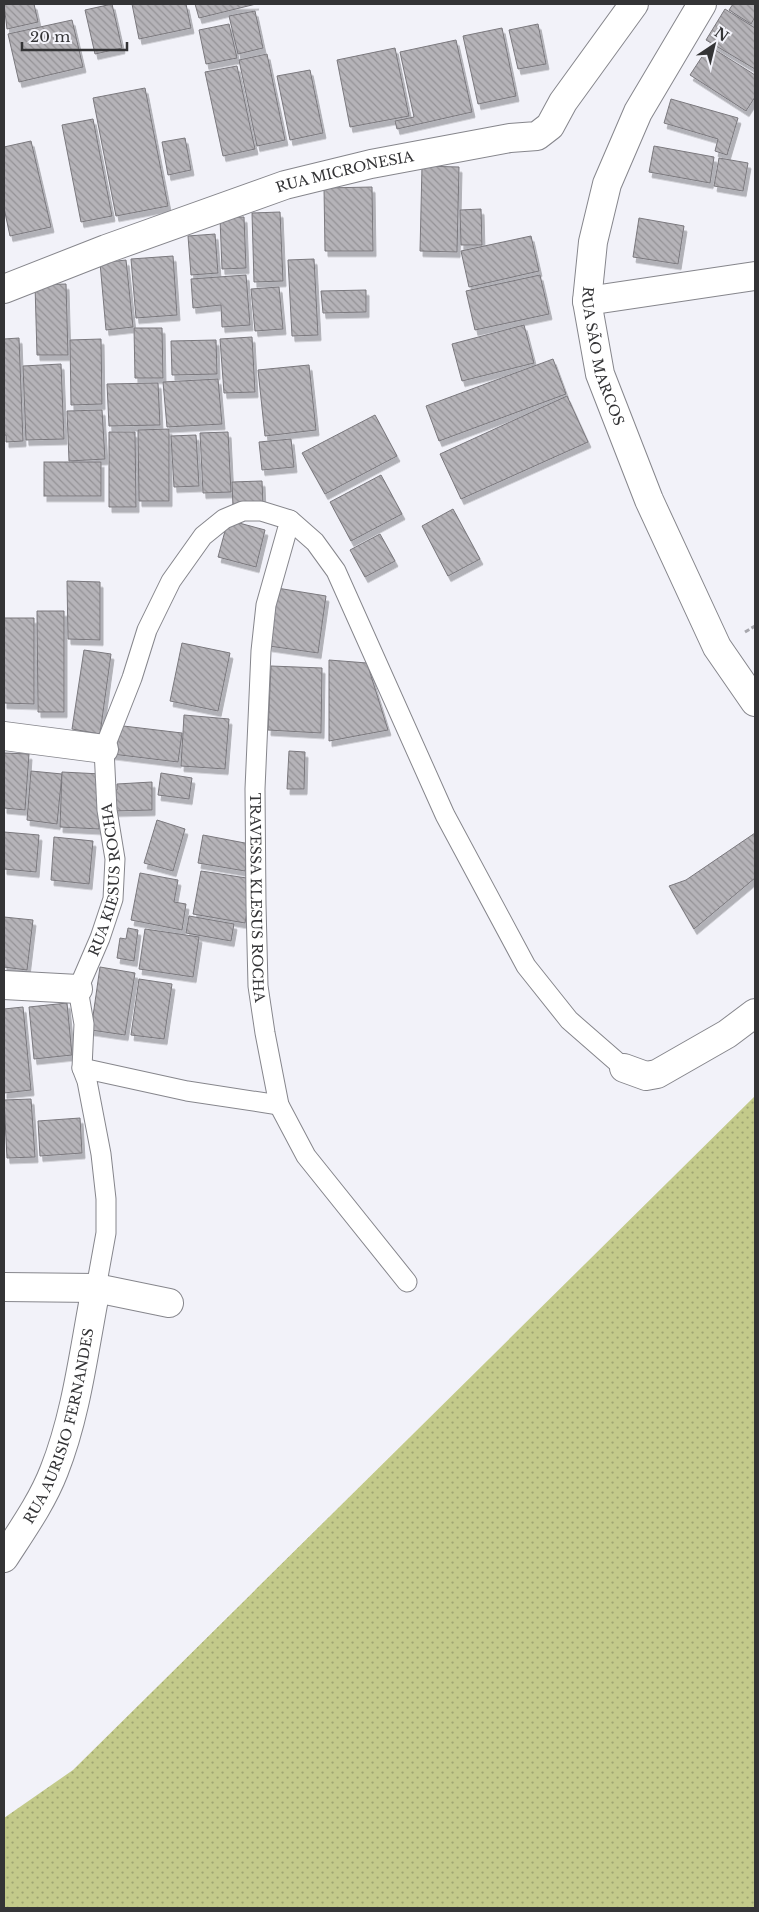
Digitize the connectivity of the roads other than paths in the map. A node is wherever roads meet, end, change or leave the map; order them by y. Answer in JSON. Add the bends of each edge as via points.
{"nodes":[{"id":1,"x":634,"y":4,"type":"edge"},
{"id":2,"x":702,"y":4,"type":"edge"},
{"id":3,"x":755,"y":276,"type":"edge"},
{"id":4,"x":4,"y":289,"type":"edge"},
{"id":5,"x":586,"y":301,"type":"junction"},
{"id":6,"x":290,"y":520,"type":"junction"},
{"id":7,"x":755,"y":702,"type":"edge"},
{"id":8,"x":4,"y":736,"type":"edge"},
{"id":9,"x":104,"y":749,"type":"junction"},
{"id":10,"x":4,"y":985,"type":"edge"},
{"id":11,"x":78,"y":989,"type":"junction"},
{"id":12,"x":755,"y":1013,"type":"edge"},
{"id":13,"x":82,"y":1068,"type":"junction"},
{"id":14,"x":624,"y":1068,"type":"joint"},
{"id":15,"x":279,"y":1105,"type":"junction"},
{"id":16,"x":407,"y":1282,"type":"dead end"},
{"id":17,"x":4,"y":1288,"type":"edge"},
{"id":18,"x":96,"y":1288,"type":"junction"},
{"id":19,"x":169,"y":1303,"type":"dead end"},
{"id":20,"x":4,"y":1558,"type":"edge"}],
"edges":[{"from":1,"to":4,"type":"street","name":"RUA MICRONESIA","via":[[563,102],[550,126],[537,136],[510,138],[372,164],[285,185]]},
{"from":2,"to":5,"type":"street","name":"RUA SÃO MARCOS","via":[[638,112],[606,184],[593,242]]},
{"from":3,"to":5,"type":"street"},
{"from":5,"to":7,"type":"street","name":"RUA SÃO MARCOS","via":[[600,374],[649,500],[718,647]]},
{"from":6,"to":9,"type":"lane","name":"RUA KIESUS ROCHA","via":[[262,512],[243,511],[224,518],[204,536],[171,581],[147,630]]},
{"from":6,"to":14,"type":"lane","via":[[316,542],[336,571],[445,815],[526,966],[569,1020]]},
{"from":6,"to":15,"type":"lane","name":"TRAVESSA KLESUS ROCHA","via":[[266,605],[255,789],[258,986]]},
{"from":8,"to":9,"type":"street"},
{"from":9,"to":11,"type":"lane","name":"RUA KIESUS ROCHA","via":[[107,810],[115,859],[112,899],[100,938]]},
{"from":10,"to":11,"type":"street"},
{"from":11,"to":13,"type":"lane","via":[[84,1024]]},
{"from":12,"to":14,"type":"street","via":[[727,1034],[657,1074],[646,1076]]},
{"from":13,"to":15,"type":"lane","via":[[187,1091]]},
{"from":13,"to":18,"type":"lane","via":[[101,1154],[106,1200],[106,1233]]},
{"from":15,"to":16,"type":"lane","name":"TRAVESSA KLESUS ROCHA","via":[[306,1156]]},
{"from":17,"to":18,"type":"street"},
{"from":18,"to":19,"type":"street"},
{"from":18,"to":20,"type":"street","name":"RUA AURISIO FERNANDES","via":[[71,1419],[54,1472]]}]}
